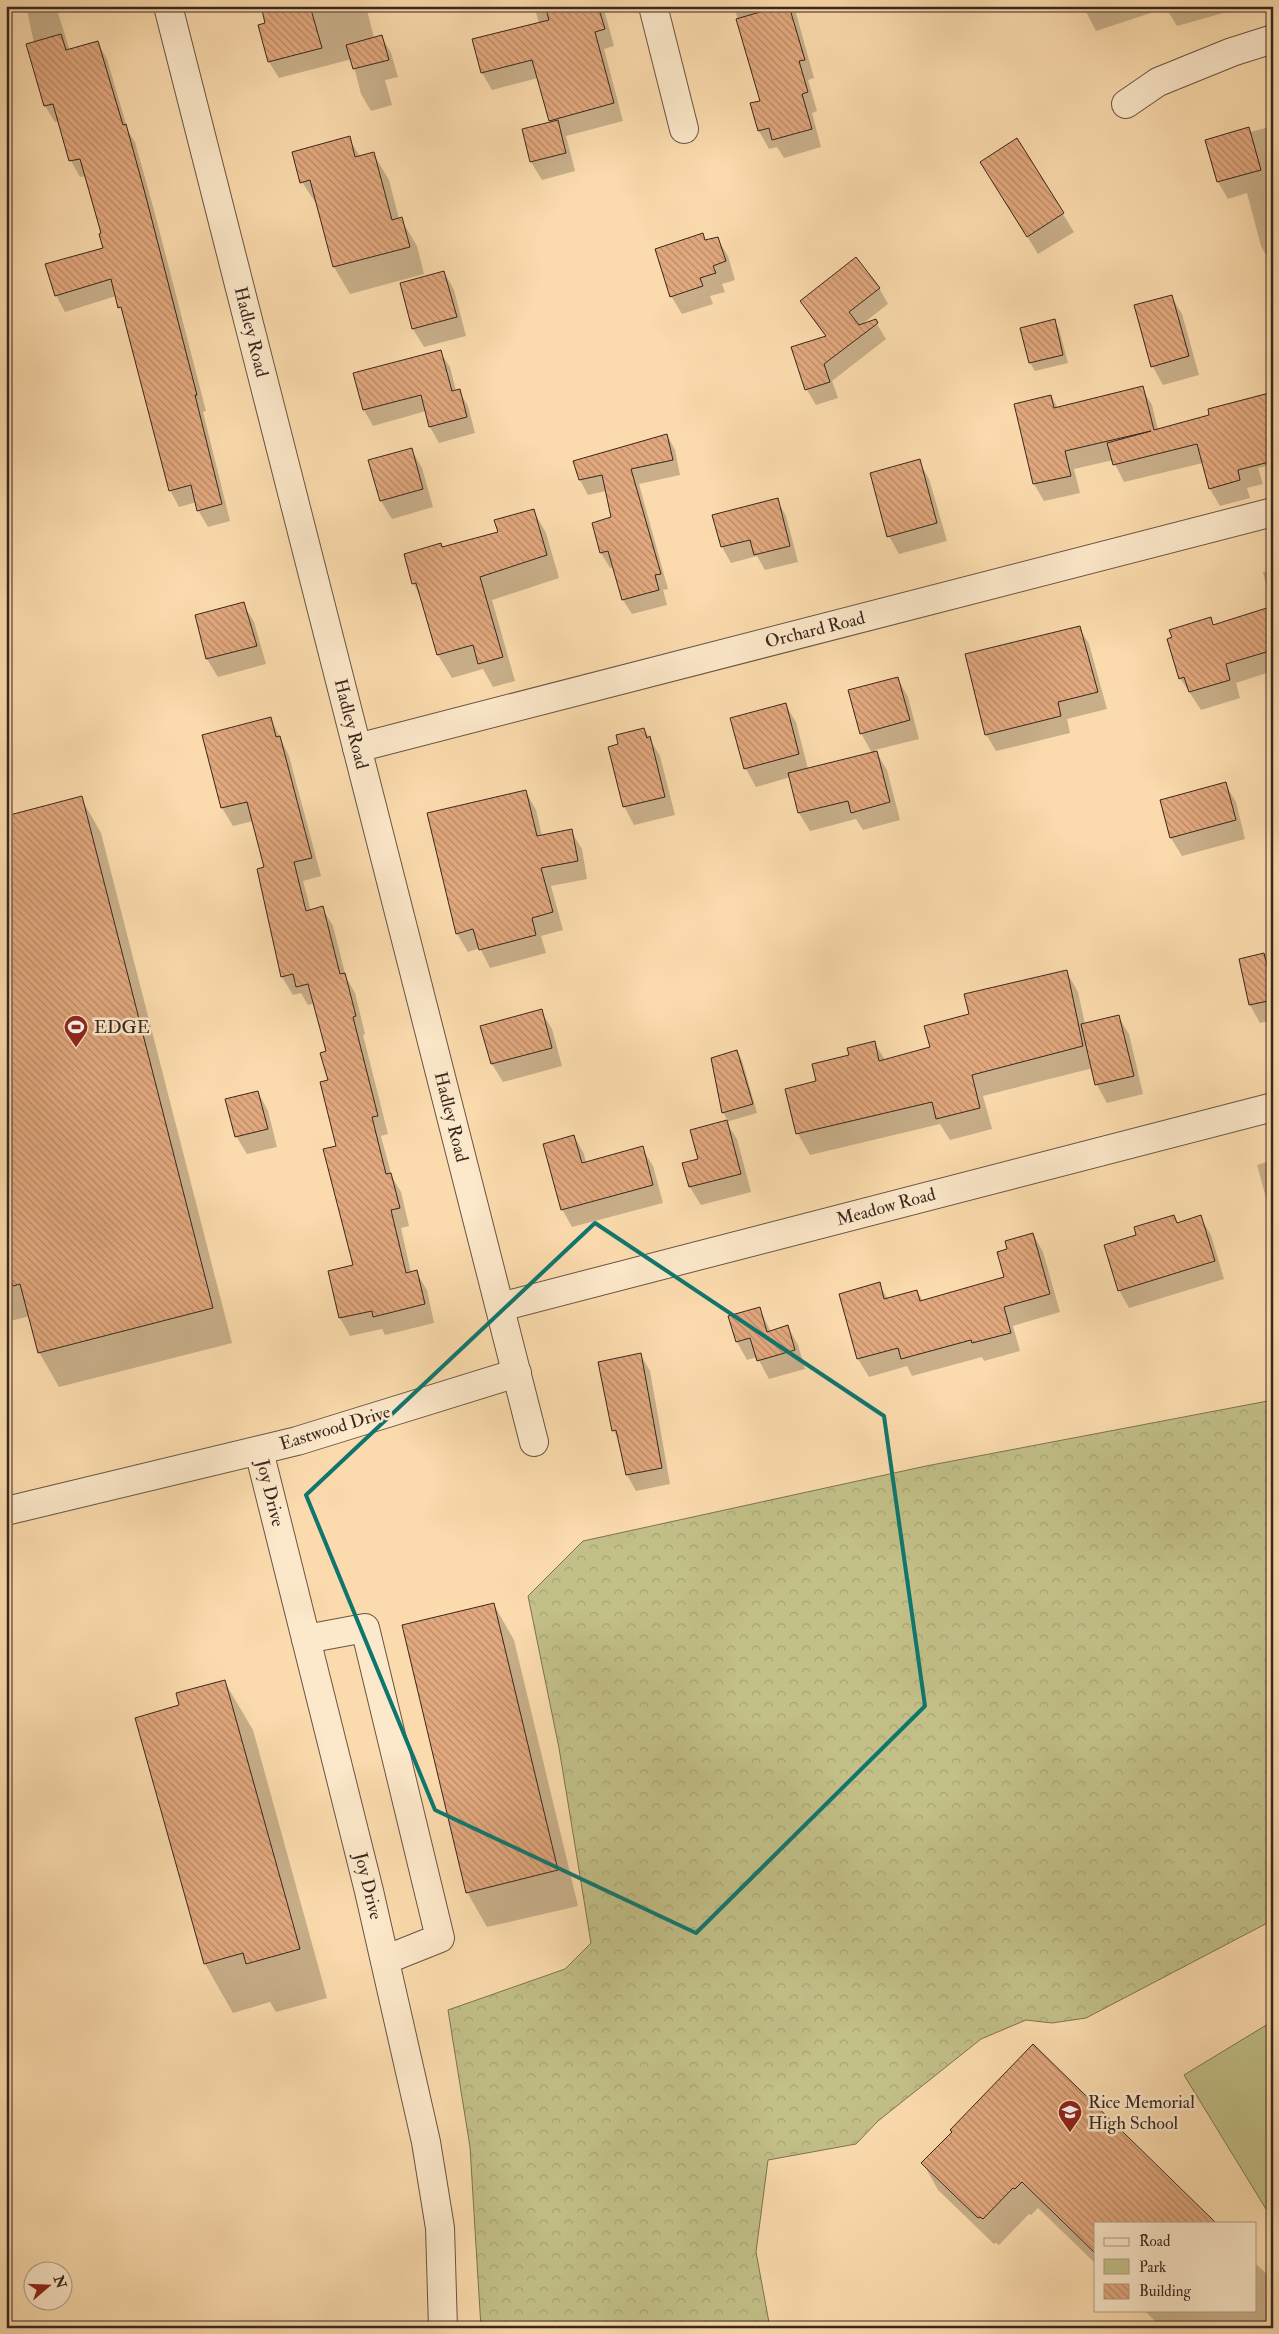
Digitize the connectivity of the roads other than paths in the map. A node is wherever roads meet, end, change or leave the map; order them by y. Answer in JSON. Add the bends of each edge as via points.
{"nodes":[{"id":1,"x":168,"y":6,"type":"edge"},
{"id":2,"x":653,"y":6,"type":"edge"},
{"id":3,"x":1273,"y":39,"type":"edge"},
{"id":4,"x":1126,"y":104,"type":"dead end"},
{"id":5,"x":684,"y":129,"type":"dead end"},
{"id":6,"x":1273,"y":512,"type":"edge"},
{"id":7,"x":357,"y":748,"type":"junction"},
{"id":8,"x":1273,"y":1107,"type":"edge"},
{"id":9,"x":500,"y":1307,"type":"junction"},
{"id":10,"x":516,"y":1373,"type":"junction"},
{"id":11,"x":534,"y":1442,"type":"dead end"},
{"id":12,"x":259,"y":1451,"type":"junction"},
{"id":13,"x":6,"y":1511,"type":"edge"},
{"id":14,"x":306,"y":1639,"type":"junction"},
{"id":15,"x":385,"y":1960,"type":"junction"},
{"id":16,"x":443,"y":2328,"type":"edge"}],
"edges":[{"from":1,"to":7,"type":"street","name":"Hadley Road"},
{"from":2,"to":5,"type":"street"},
{"from":3,"to":4,"type":"street","via":[[1167,78]]},
{"from":6,"to":7,"type":"street","name":"Orchard Road"},
{"from":7,"to":9,"type":"street","name":"Hadley Road"},
{"from":8,"to":9,"type":"street","name":"Meadow Road"},
{"from":9,"to":10,"type":"street","name":"Hadley Road"},
{"from":10,"to":11,"type":"street","name":"Hadley Road"},
{"from":10,"to":12,"type":"street","name":"Eastwood Drive"},
{"from":12,"to":13,"type":"street","name":"Eastwood Drive"},
{"from":12,"to":14,"type":"street","name":"Joy Drive"},
{"from":14,"to":15,"type":"street","name":"Joy Drive"},
{"from":14,"to":15,"type":"street","via":[[365,1628],[440,1938]]},
{"from":15,"to":16,"type":"street","name":"Joy Drive","via":[[426,2142],[440,2228]]}]}
